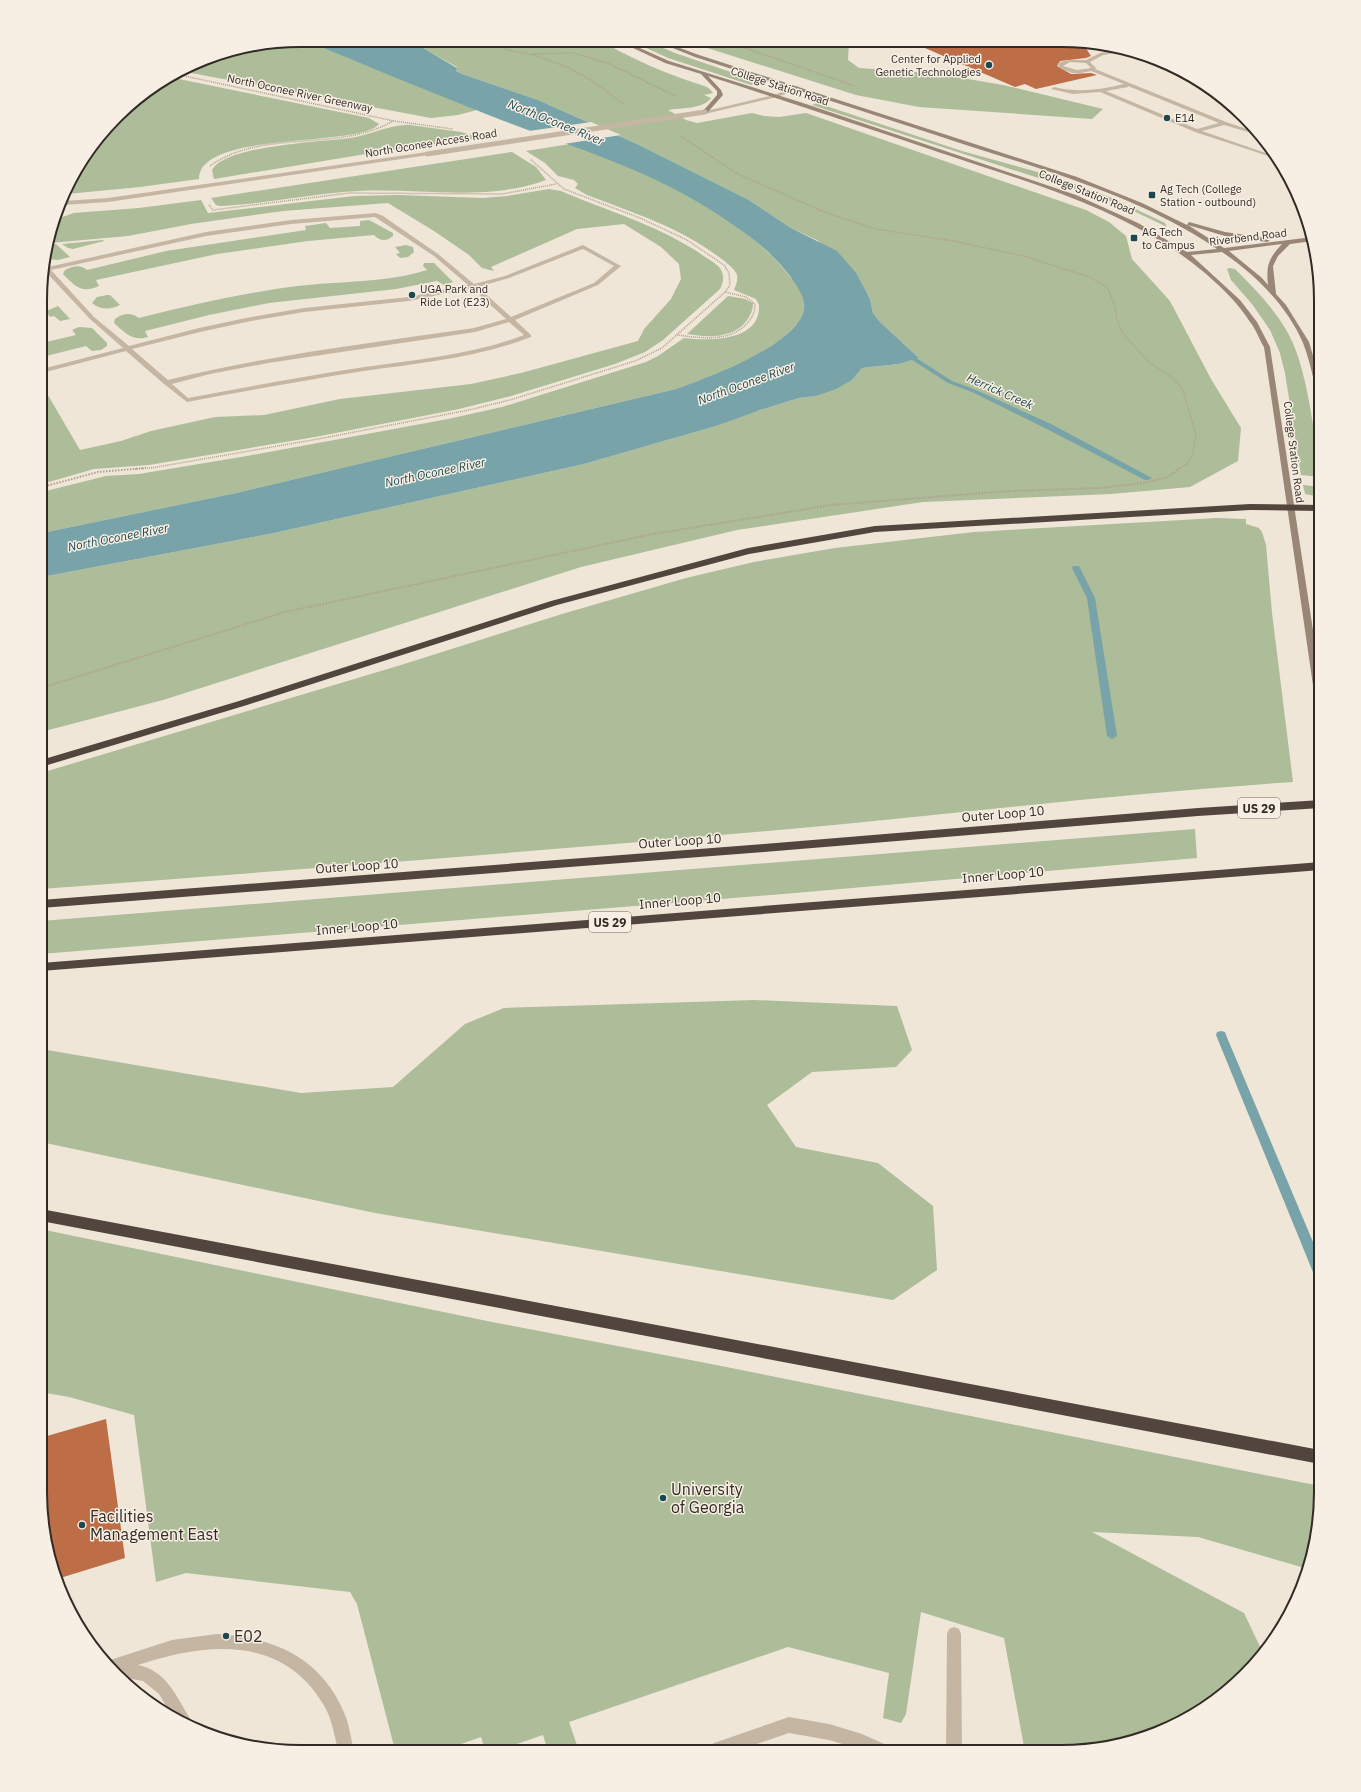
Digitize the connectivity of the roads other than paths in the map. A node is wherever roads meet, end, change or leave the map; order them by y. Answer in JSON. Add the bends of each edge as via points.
{"nodes":[{"id":1,"x":633,"y":47,"type":"edge"},
{"id":2,"x":672,"y":47,"type":"edge"},
{"id":3,"x":1111,"y":52,"type":"edge"},
{"id":4,"x":1087,"y":62,"type":"junction"},
{"id":5,"x":1092,"y":70,"type":"junction"},
{"id":6,"x":702,"y":73,"type":"junction"},
{"id":7,"x":1128,"y":84,"type":"junction"},
{"id":8,"x":798,"y":88,"type":"junction"},
{"id":9,"x":1054,"y":88,"type":"dead end"},
{"id":10,"x":1101,"y":91,"type":"junction"},
{"id":11,"x":775,"y":96,"type":"junction"},
{"id":12,"x":705,"y":112,"type":"junction"},
{"id":13,"x":1224,"y":123,"type":"junction"},
{"id":14,"x":1197,"y":131,"type":"junction"},
{"id":15,"x":1249,"y":131,"type":"edge"},
{"id":16,"x":1268,"y":155,"type":"edge"},
{"id":17,"x":67,"y":202,"type":"edge"},
{"id":18,"x":1174,"y":220,"type":"junction"},
{"id":19,"x":1306,"y":240,"type":"edge"},
{"id":20,"x":1286,"y":242,"type":"junction"},
{"id":21,"x":1223,"y":249,"type":"junction"},
{"id":22,"x":1186,"y":254,"type":"junction"},
{"id":23,"x":49,"y":266,"type":"edge"},
{"id":24,"x":49,"y":272,"type":"edge"},
{"id":25,"x":473,"y":286,"type":"junction"},
{"id":26,"x":1273,"y":295,"type":"junction"},
{"id":27,"x":510,"y":320,"type":"junction"},
{"id":28,"x":128,"y":349,"type":"junction"},
{"id":29,"x":47,"y":370,"type":"edge"},
{"id":30,"x":1314,"y":370,"type":"edge"},
{"id":31,"x":166,"y":383,"type":"junction"},
{"id":32,"x":1290,"y":508,"type":"junction"},
{"id":33,"x":1314,"y":508,"type":"edge"},
{"id":34,"x":1314,"y":667,"type":"edge"},
{"id":35,"x":47,"y":762,"type":"edge"},
{"id":36,"x":1314,"y":804,"type":"edge"},
{"id":37,"x":1314,"y":866,"type":"edge"},
{"id":38,"x":47,"y":904,"type":"edge"},
{"id":39,"x":47,"y":968,"type":"edge"},
{"id":40,"x":47,"y":1216,"type":"edge"},
{"id":41,"x":1314,"y":1456,"type":"edge"},
{"id":42,"x":954,"y":1634,"type":"dead end"},
{"id":43,"x":116,"y":1665,"type":"edge"},
{"id":44,"x":119,"y":1669,"type":"edge"},
{"id":45,"x":179,"y":1714,"type":"edge"},
{"id":46,"x":345,"y":1745,"type":"edge"},
{"id":47,"x":732,"y":1745,"type":"edge"},
{"id":48,"x":869,"y":1745,"type":"edge"},
{"id":49,"x":954,"y":1745,"type":"edge"}],
"edges":[{"from":1,"to":6,"type":"main road","name":"College Station Road","via":[[667,62]]},
{"from":2,"to":8,"type":"main road","name":"College Station Road"},
{"from":3,"to":4,"type":"street"},
{"from":4,"to":5,"type":"street","via":[[1093,66]]},
{"from":4,"to":5,"type":"street","via":[[1066,61],[1060,66],[1077,72]]},
{"from":5,"to":7,"type":"street"},
{"from":6,"to":11,"type":"main road","name":"College Station Road"},
{"from":6,"to":12,"type":"main road","via":[[720,95]]},
{"from":7,"to":10,"type":"street"},
{"from":7,"to":13,"type":"street"},
{"from":8,"to":11,"type":"street","name":"North Oconee Access Road"},
{"from":8,"to":18,"type":"main road","name":"College Station Road","via":[[1075,178],[1128,198]]},
{"from":9,"to":10,"type":"street","via":[[1074,92]]},
{"from":10,"to":14,"type":"street"},
{"from":11,"to":12,"type":"street","name":"North Oconee Access Road"},
{"from":11,"to":22,"type":"main road","name":"College Station Road","via":[[1074,196],[1136,224]]},
{"from":12,"to":17,"type":"street","name":"North Oconee Access Road","bridge":true,"via":[[108,200]]},
{"from":13,"to":14,"type":"street"},
{"from":13,"to":15,"type":"street"},
{"from":14,"to":16,"type":"street"},
{"from":18,"to":20,"type":"main road","via":[[1224,234]]},
{"from":18,"to":21,"type":"main road","name":"College Station Road"},
{"from":19,"to":20,"type":"main road","name":"Riverbend Road"},
{"from":20,"to":21,"type":"main road","name":"Riverbend Road"},
{"from":20,"to":26,"type":"main road","via":[[1273,256],[1269,270]]},
{"from":21,"to":22,"type":"main road","name":"Riverbend Road"},
{"from":21,"to":26,"type":"main road","name":"College Station Road"},
{"from":22,"to":32,"type":"main road","name":"College Station Road","via":[[1238,301],[1254,322],[1267,347]]},
{"from":23,"to":25,"type":"street","via":[[206,234],[291,222],[376,215],[436,254]]},
{"from":24,"to":28,"type":"street","via":[[92,318]]},
{"from":25,"to":27,"type":"street"},
{"from":25,"to":27,"type":"street","via":[[507,277],[583,247],[618,266],[596,284]]},
{"from":25,"to":28,"type":"street","via":[[408,299],[269,316],[199,330]]},
{"from":26,"to":30,"type":"main road","name":"College Station Road","via":[[1283,305],[1303,336]]},
{"from":27,"to":31,"type":"street","via":[[475,330],[268,362]]},
{"from":27,"to":31,"type":"street","via":[[529,336],[511,344],[454,356],[277,382],[187,400]]},
{"from":28,"to":29,"type":"street"},
{"from":28,"to":31,"type":"street"},
{"from":32,"to":33,"type":"highway"},
{"from":32,"to":34,"type":"main road","name":"College Station Road"},
{"from":32,"to":35,"type":"highway","via":[[1250,507],[875,529],[748,551],[554,603],[243,703]]},
{"from":36,"to":38,"type":"highway","name":"Outer Loop 10","number":"US 29"},
{"from":37,"to":39,"type":"highway","name":"Inner Loop 10","number":"US 29"},
{"from":40,"to":41,"type":"highway"},
{"from":42,"to":49,"type":"street"},
{"from":43,"to":46,"type":"street","via":[[196,1642],[234,1641],[281,1652],[302,1667],[322,1689],[339,1720]]},
{"from":44,"to":45,"type":"street","via":[[146,1674],[164,1689]]},
{"from":47,"to":48,"type":"street","via":[[789,1726],[829,1732]]}]}
